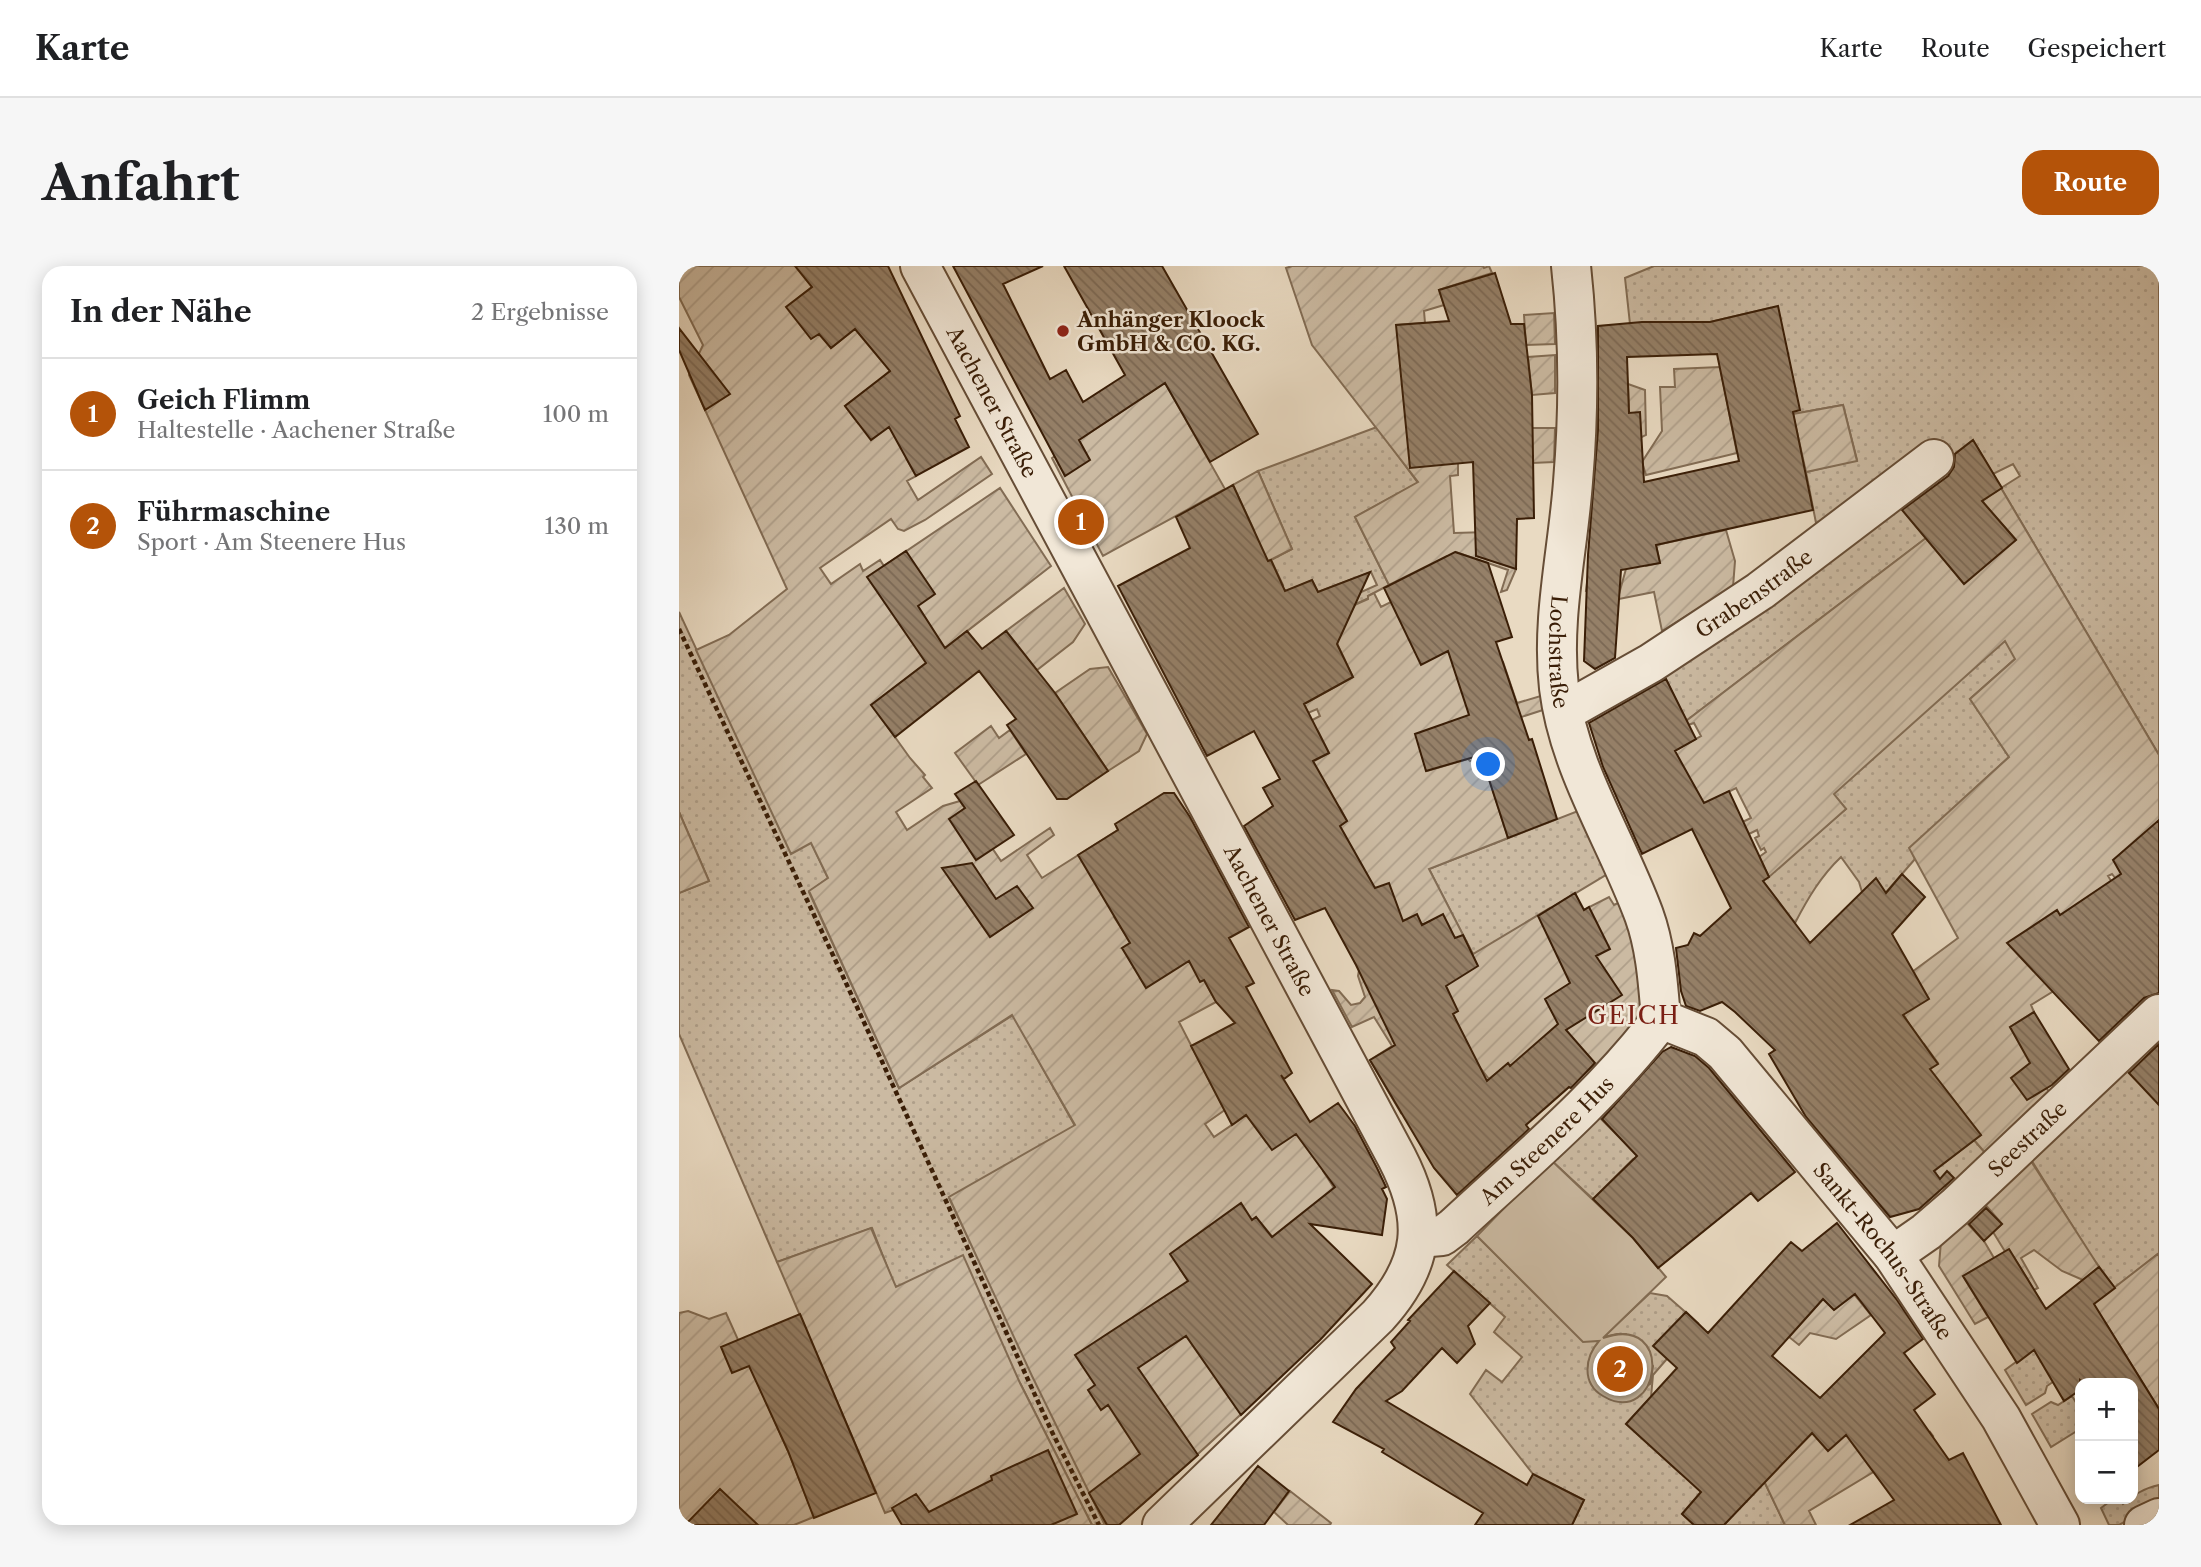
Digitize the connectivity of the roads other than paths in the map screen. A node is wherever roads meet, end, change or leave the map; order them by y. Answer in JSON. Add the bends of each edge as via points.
{"nodes":[{"id":1,"x":921,"y":266,"type":"edge"},
{"id":2,"x":1571,"y":266,"type":"edge"},
{"id":3,"x":1934,"y":458,"type":"dead end"},
{"id":4,"x":1564,"y":712,"type":"junction"},
{"id":5,"x":2159,"y":1014,"type":"edge"},
{"id":6,"x":1661,"y":1019,"type":"junction"},
{"id":7,"x":1418,"y":1238,"type":"junction"},
{"id":8,"x":1893,"y":1255,"type":"junction"},
{"id":9,"x":2159,"y":1518,"type":"edge"},
{"id":10,"x":1162,"y":1525,"type":"edge"},
{"id":11,"x":2060,"y":1525,"type":"edge"},
{"id":12,"x":2144,"y":1525,"type":"edge"}],
"edges":[{"from":1,"to":7,"type":"street","name":"Aachener Straße","via":[[1397,1158],[1416,1208]]},
{"from":2,"to":4,"type":"street","name":"Lochstraße","via":[[1577,331],[1575,433],[1556,650]]},
{"from":3,"to":4,"type":"street","name":"Grabenstraße","via":[[1760,591],[1651,663]]},
{"from":4,"to":6,"type":"street","name":"Lochstraße","via":[[1585,781],[1647,924]]},
{"from":5,"to":8,"type":"street","name":"Seestraße","via":[[1955,1207]]},
{"from":6,"to":7,"type":"street","name":"Am Steenere Hus","via":[[1590,1100],[1454,1227],[1442,1236]]},
{"from":6,"to":8,"type":"street","name":"Sankt-Rochus-Straße","via":[[1706,1037],[1725,1053]]},
{"from":7,"to":10,"type":"street","name":"Aachener Straße","via":[[1406,1279],[1383,1311]]},
{"from":8,"to":11,"type":"street","name":"Sankt-Rochus-Straße","via":[[2000,1418]]},
{"from":9,"to":12,"type":"street"}]}
